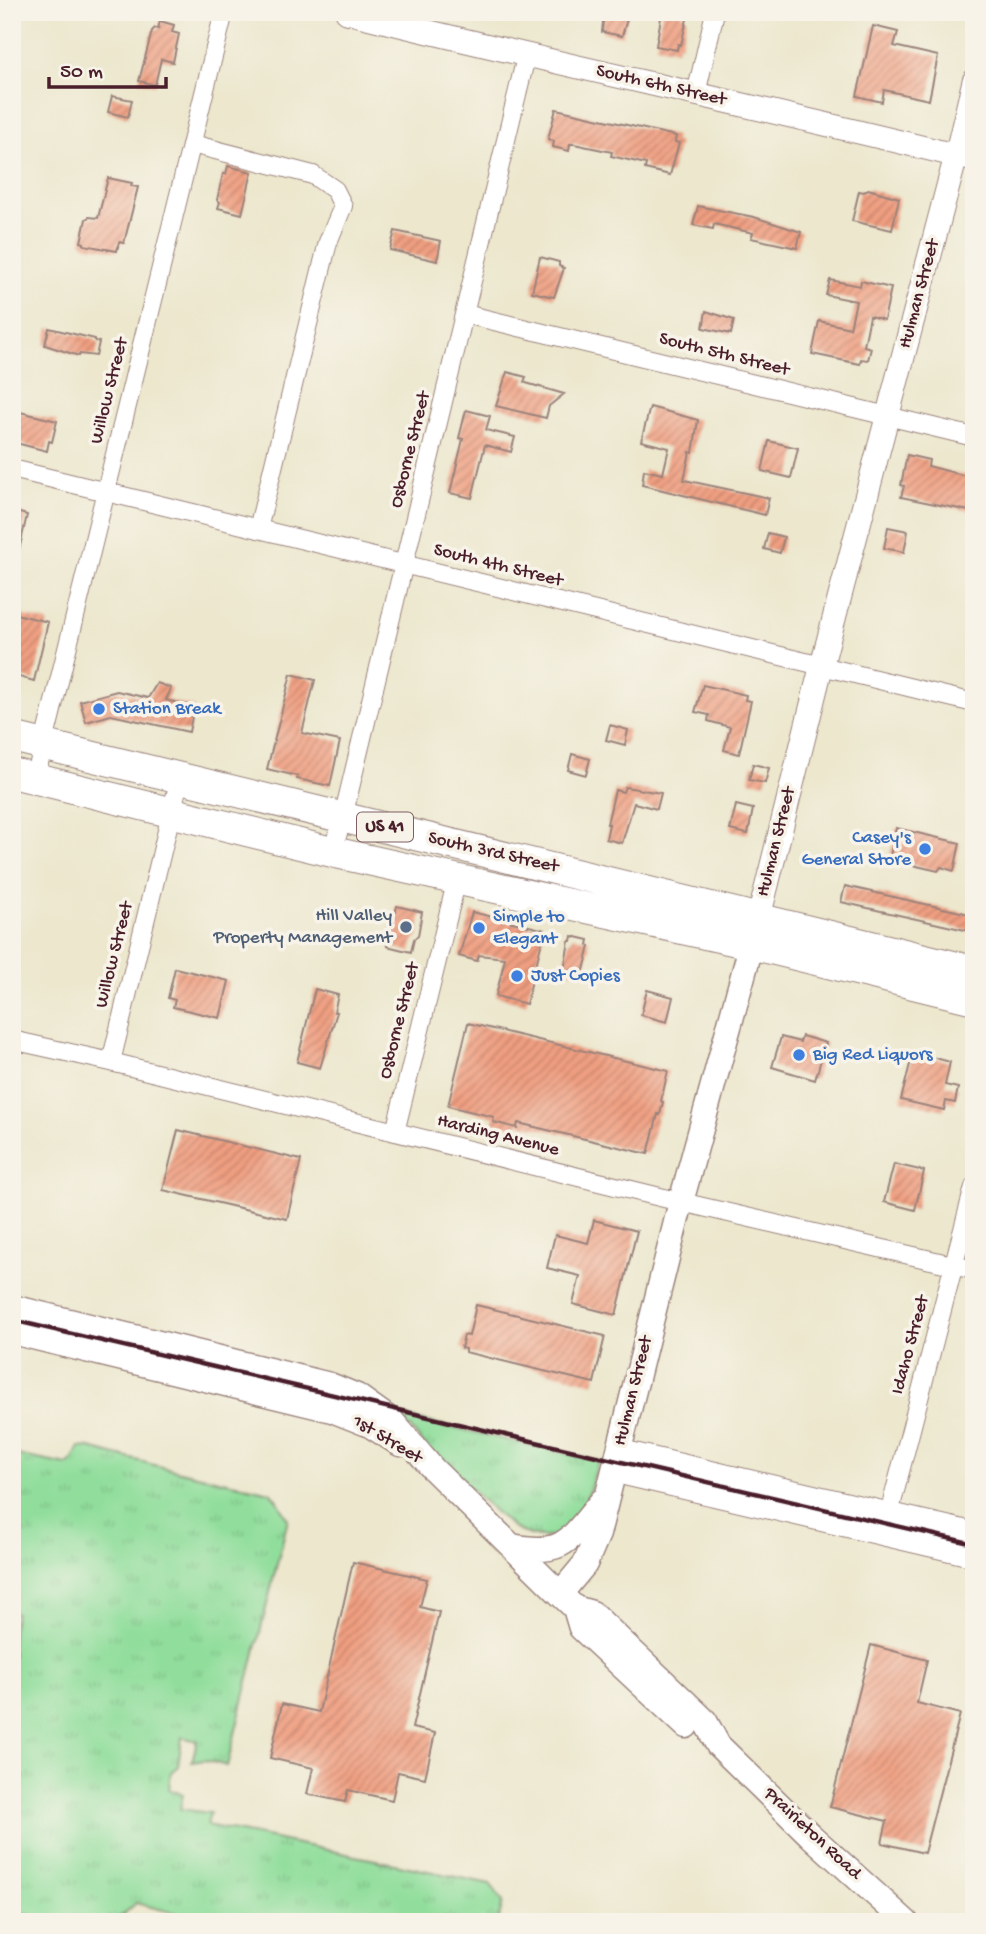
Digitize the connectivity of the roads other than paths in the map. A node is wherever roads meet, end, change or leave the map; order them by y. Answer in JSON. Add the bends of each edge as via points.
{"nodes":[{"id":1,"x":224,"y":12,"type":"edge"},
{"id":2,"x":347,"y":12,"type":"edge"},
{"id":3,"x":715,"y":12,"type":"edge"},
{"id":4,"x":526,"y":57,"type":"junction"},
{"id":5,"x":974,"y":81,"type":"edge"},
{"id":6,"x":696,"y":94,"type":"junction"},
{"id":7,"x":192,"y":144,"type":"junction"},
{"id":8,"x":965,"y":158,"type":"edge"},
{"id":9,"x":465,"y":314,"type":"junction"},
{"id":10,"x":888,"y":416,"type":"junction"},
{"id":11,"x":974,"y":437,"type":"edge"},
{"id":12,"x":12,"y":469,"type":"edge"},
{"id":13,"x":106,"y":492,"type":"junction"},
{"id":14,"x":258,"y":529,"type":"junction"},
{"id":15,"x":405,"y":564,"type":"junction"},
{"id":16,"x":821,"y":668,"type":"junction"},
{"id":17,"x":974,"y":703,"type":"edge"},
{"id":18,"x":12,"y":737,"type":"edge"},
{"id":19,"x":43,"y":744,"type":"junction"},
{"id":20,"x":24,"y":776,"type":"edge"},
{"id":21,"x":180,"y":777,"type":"junction"},
{"id":22,"x":171,"y":814,"type":"junction"},
{"id":23,"x":343,"y":817,"type":"junction"},
{"id":24,"x":332,"y":852,"type":"junction"},
{"id":25,"x":457,"y":879,"type":"junction"},
{"id":26,"x":755,"y":931,"type":"junction"},
{"id":27,"x":974,"y":971,"type":"edge"},
{"id":28,"x":974,"y":999,"type":"edge"},
{"id":29,"x":12,"y":1040,"type":"edge"},
{"id":30,"x":111,"y":1062,"type":"junction"},
{"id":31,"x":394,"y":1132,"type":"junction"},
{"id":32,"x":974,"y":1187,"type":"edge"},
{"id":33,"x":681,"y":1202,"type":"junction"},
{"id":34,"x":954,"y":1265,"type":"junction"},
{"id":35,"x":974,"y":1270,"type":"edge"},
{"id":36,"x":12,"y":1307,"type":"edge"},
{"id":37,"x":12,"y":1332,"type":"edge"},
{"id":38,"x":433,"y":1469,"type":"junction"},
{"id":39,"x":613,"y":1472,"type":"junction"},
{"id":40,"x":889,"y":1514,"type":"junction"},
{"id":41,"x":974,"y":1534,"type":"edge"},
{"id":42,"x":512,"y":1546,"type":"junction"},
{"id":43,"x":974,"y":1555,"type":"edge"},
{"id":44,"x":567,"y":1601,"type":"junction"},
{"id":45,"x":906,"y":1922,"type":"edge"}],
"edges":[{"from":1,"to":7,"type":"street","name":"Willow Street"},
{"from":2,"to":4,"type":"street","name":"South 6th Street"},
{"from":3,"to":6,"type":"street"},
{"from":4,"to":6,"type":"street","name":"South 6th Street"},
{"from":4,"to":9,"type":"street","name":"Osborne Street"},
{"from":5,"to":8,"type":"street","name":"Hulman Street"},
{"from":6,"to":8,"type":"street","name":"South 6th Street"},
{"from":7,"to":13,"type":"street","name":"Willow Street"},
{"from":7,"to":14,"type":"street","via":[[313,175],[335,190],[343,206],[328,242]]},
{"from":8,"to":10,"type":"street","name":"Hulman Street"},
{"from":9,"to":10,"type":"street","name":"South 5th Street"},
{"from":9,"to":15,"type":"street","name":"Osborne Street"},
{"from":10,"to":11,"type":"street","name":"South 5th Street"},
{"from":10,"to":16,"type":"street","name":"Hulman Street"},
{"from":12,"to":13,"type":"street","name":"South 4th Street"},
{"from":13,"to":14,"type":"street","name":"South 4th Street"},
{"from":13,"to":19,"type":"street","name":"Willow Street"},
{"from":14,"to":15,"type":"street","name":"South 4th Street"},
{"from":15,"to":16,"type":"street","name":"South 4th Street"},
{"from":15,"to":23,"type":"street","name":"Osborne Street"},
{"from":16,"to":17,"type":"street","name":"South 4th Street"},
{"from":16,"to":26,"type":"street","name":"Hulman Street"},
{"from":18,"to":19,"type":"highway","name":"South 3rd Street","number":"US 41"},
{"from":19,"to":20,"type":"street","name":"Willow Street"},
{"from":19,"to":21,"type":"highway","name":"South 3rd Street","number":"US 41"},
{"from":20,"to":22,"type":"highway","name":"South 3rd Street","number":"US 41"},
{"from":21,"to":22,"type":"street","name":"Willow Street"},
{"from":21,"to":23,"type":"highway","name":"South 3rd Street","number":"US 41"},
{"from":22,"to":24,"type":"highway","name":"South 3rd Street","number":"US 41"},
{"from":22,"to":30,"type":"street","name":"Willow Street"},
{"from":23,"to":24,"type":"street","name":"Osborne Street"},
{"from":23,"to":26,"type":"highway","name":"South 3rd Street","number":"US 41"},
{"from":24,"to":25,"type":"highway","name":"South 3rd Street","number":"US 41"},
{"from":25,"to":26,"type":"highway","name":"South 3rd Street","number":"US 41"},
{"from":25,"to":31,"type":"street","name":"Osborne Street"},
{"from":26,"to":27,"type":"highway","name":"South 3rd Street","number":"US 41"},
{"from":26,"to":28,"type":"highway","name":"South 3rd Street","number":"US 41"},
{"from":26,"to":33,"type":"main road","name":"Hulman Street"},
{"from":29,"to":30,"type":"street","name":"Harding Avenue"},
{"from":30,"to":31,"type":"street","name":"Harding Avenue"},
{"from":31,"to":33,"type":"street","name":"Harding Avenue"},
{"from":32,"to":34,"type":"street","name":"Idaho Street"},
{"from":33,"to":34,"type":"street","name":"Harding Avenue"},
{"from":33,"to":39,"type":"main road","name":"Hulman Street"},
{"from":34,"to":35,"type":"street","name":"Harding Avenue"},
{"from":34,"to":40,"type":"street","name":"Idaho Street"},
{"from":36,"to":38,"type":"main road","name":"1st Street","via":[[344,1390],[392,1421]]},
{"from":37,"to":38,"type":"main road","name":"1st Street","via":[[332,1410],[370,1425]]},
{"from":38,"to":42,"type":"main road","name":"Prairieton Road"},
{"from":39,"to":40,"type":"street"},
{"from":39,"to":42,"type":"main road","via":[[580,1528],[562,1544],[545,1550]]},
{"from":39,"to":43,"type":"street"},
{"from":39,"to":44,"type":"main road","name":"Hulman Street","via":[[591,1552]]},
{"from":40,"to":41,"type":"street"},
{"from":42,"to":44,"type":"main road","name":"Prairieton Road"},
{"from":44,"to":45,"type":"main road","name":"Prairieton Road","via":[[581,1628],[695,1734],[718,1745]]}]}
